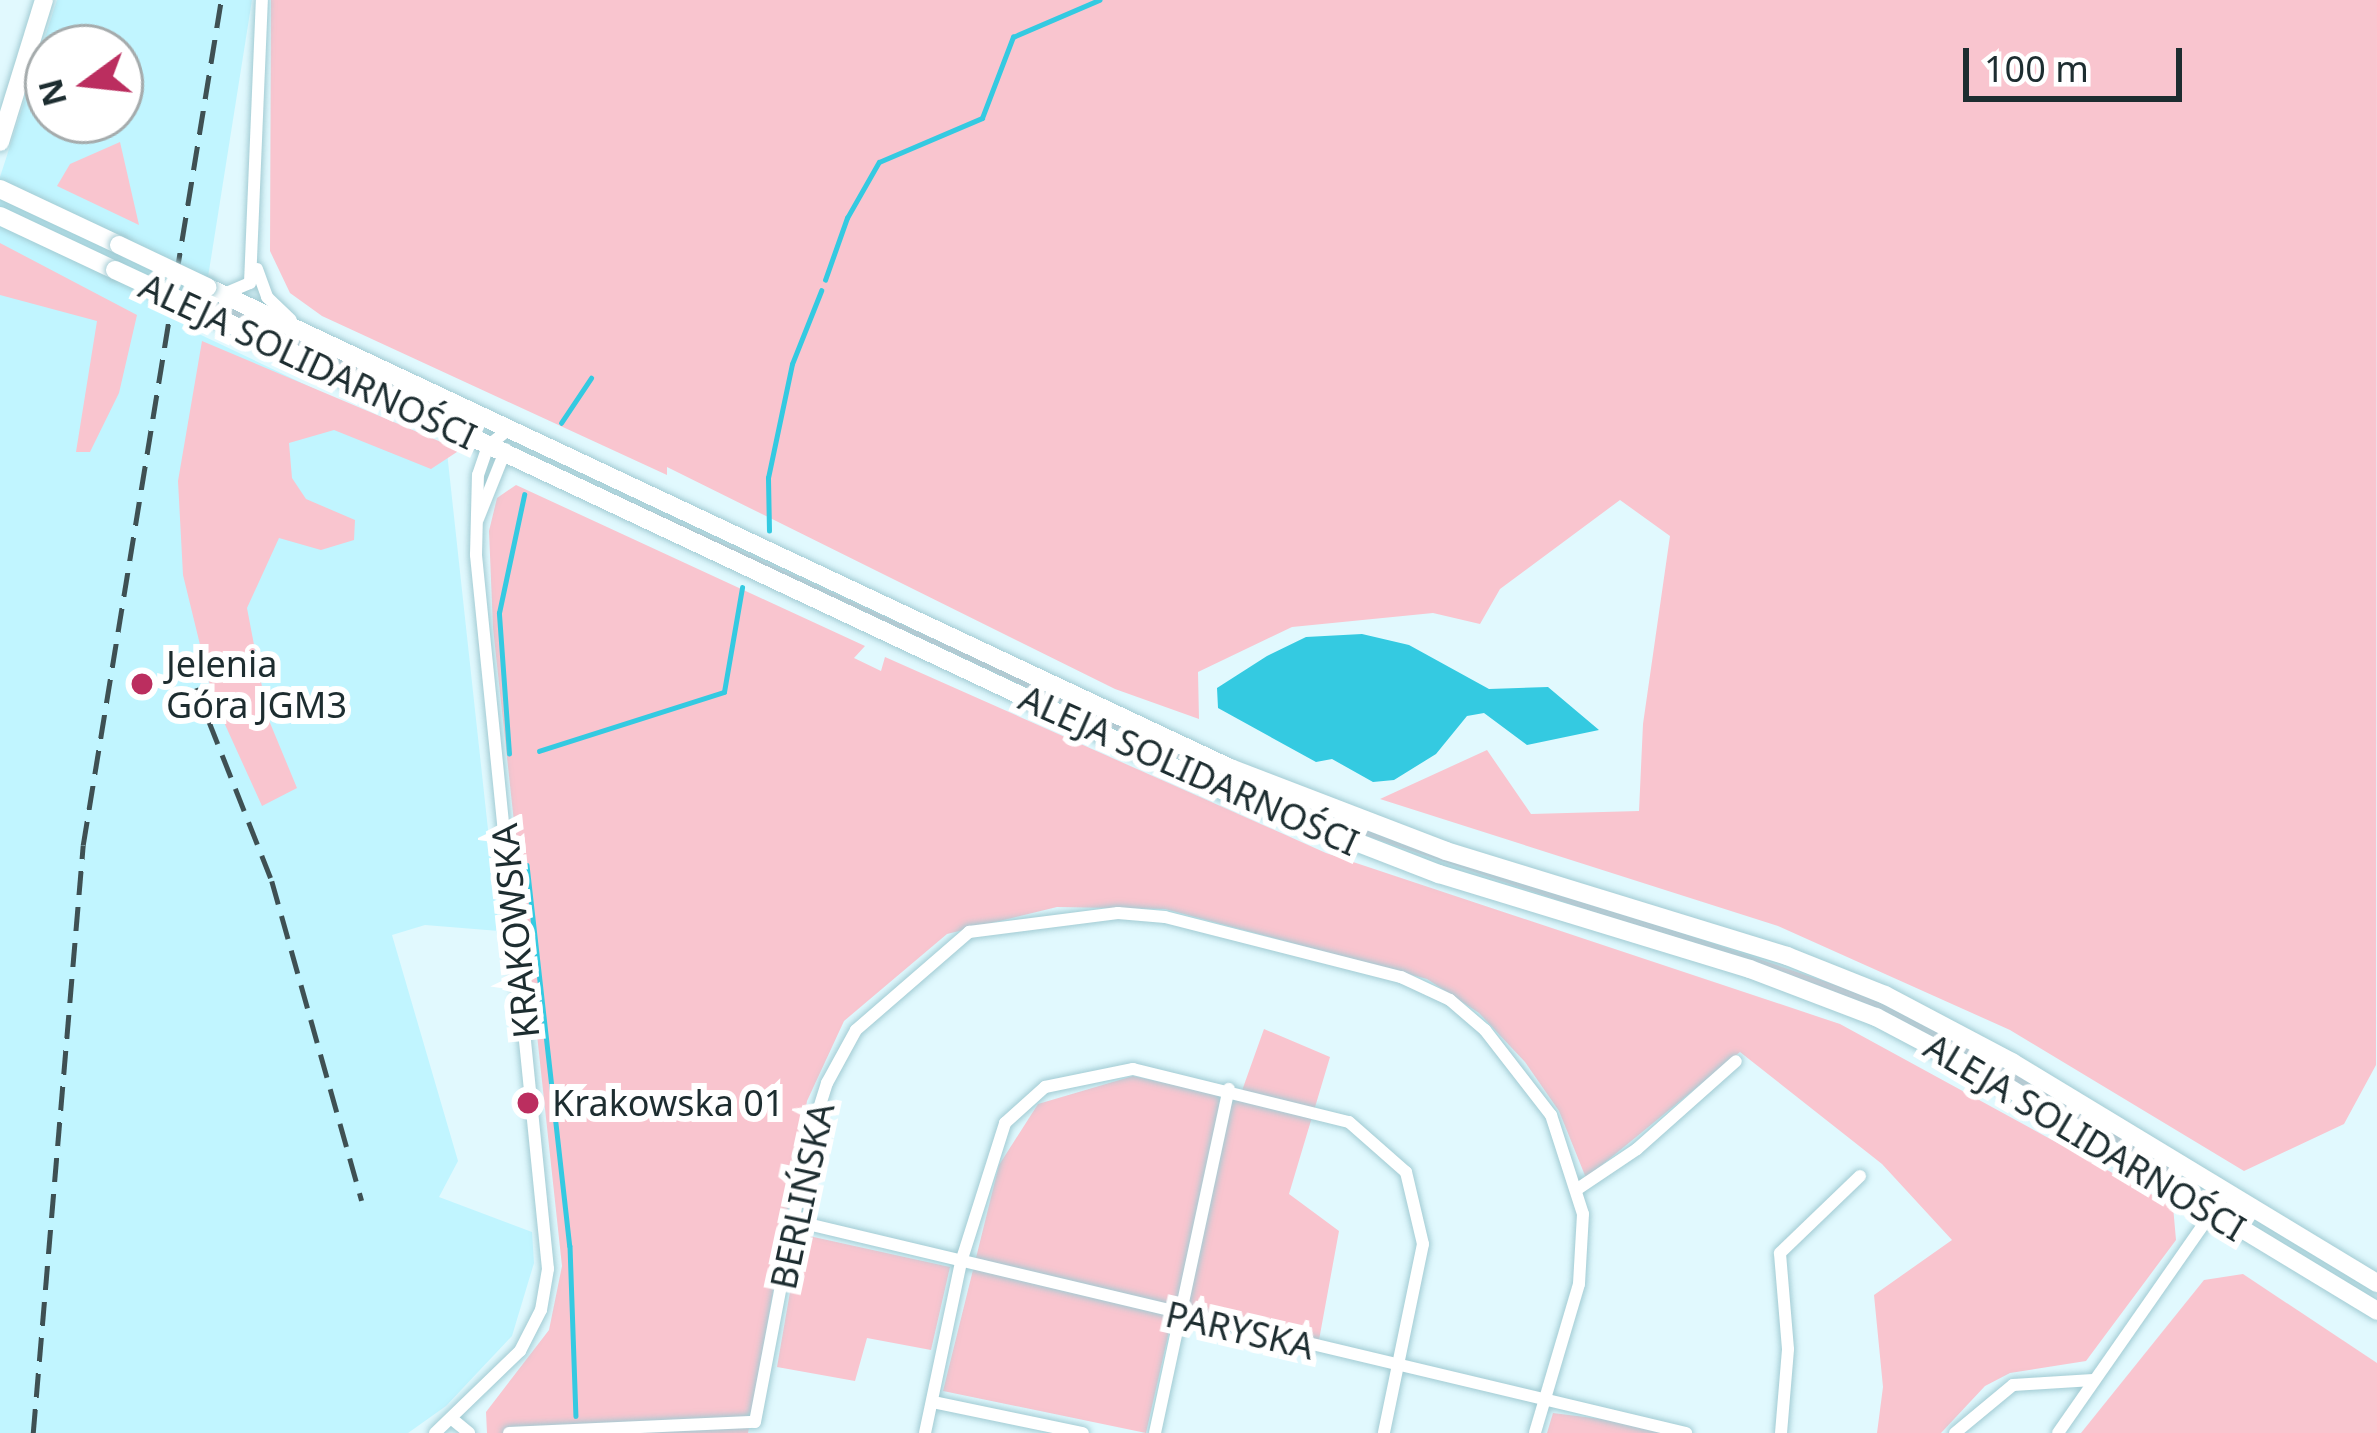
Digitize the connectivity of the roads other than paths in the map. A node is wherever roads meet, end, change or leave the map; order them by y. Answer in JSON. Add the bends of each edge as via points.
{"nodes":[{"id":1,"x":44,"y":0,"type":"edge"},
{"id":2,"x":262,"y":0,"type":"edge"},
{"id":3,"x":0,"y":142,"type":"edge"},
{"id":4,"x":250,"y":173,"type":"junction"},
{"id":5,"x":0,"y":189,"type":"edge"},
{"id":6,"x":0,"y":216,"type":"edge"},
{"id":7,"x":215,"y":290,"type":"junction"},
{"id":8,"x":305,"y":333,"type":"junction"},
{"id":9,"x":508,"y":430,"type":"junction"},
{"id":10,"x":497,"y":450,"type":"junction"},
{"id":11,"x":1736,"y":1061,"type":"dead end"},
{"id":12,"x":1229,"y":1089,"type":"junction"},
{"id":13,"x":1860,"y":1177,"type":"dead end"},
{"id":14,"x":1580,"y":1188,"type":"junction"},
{"id":15,"x":2227,"y":1192,"type":"junction"},
{"id":16,"x":2214,"y":1212,"type":"junction"},
{"id":17,"x":795,"y":1222,"type":"junction"},
{"id":18,"x":961,"y":1262,"type":"junction"},
{"id":19,"x":2377,"y":1283,"type":"edge"},
{"id":20,"x":2377,"y":1311,"type":"edge"},
{"id":21,"x":1180,"y":1316,"type":"junction"},
{"id":22,"x":1403,"y":1367,"type":"junction"},
{"id":23,"x":2093,"y":1380,"type":"junction"},
{"id":24,"x":1547,"y":1399,"type":"junction"},
{"id":25,"x":933,"y":1402,"type":"junction"},
{"id":26,"x":452,"y":1419,"type":"junction"},
{"id":27,"x":757,"y":1427,"type":"edge"},
{"id":28,"x":435,"y":1433,"type":"edge"},
{"id":29,"x":469,"y":1433,"type":"edge"},
{"id":30,"x":509,"y":1433,"type":"edge"},
{"id":31,"x":925,"y":1433,"type":"edge"},
{"id":32,"x":1083,"y":1433,"type":"edge"},
{"id":33,"x":1155,"y":1433,"type":"edge"},
{"id":34,"x":1384,"y":1433,"type":"edge"},
{"id":35,"x":1535,"y":1433,"type":"edge"},
{"id":36,"x":1686,"y":1433,"type":"edge"},
{"id":37,"x":1781,"y":1433,"type":"edge"},
{"id":38,"x":1954,"y":1433,"type":"edge"},
{"id":39,"x":2058,"y":1433,"type":"edge"}],
"edges":[{"from":1,"to":3,"type":"main road"},
{"from":2,"to":4,"type":"street"},
{"from":4,"to":7,"type":"street","via":[[248,286]]},
{"from":4,"to":8,"type":"street","via":[[260,283]]},
{"from":5,"to":7,"type":"main road","name":"ALEJA SOLIDARNOŚCI","bridge":true},
{"from":6,"to":10,"type":"main road","name":"ALEJA SOLIDARNOŚCI","bridge":true},
{"from":7,"to":8,"type":"main road","name":"ALEJA SOLIDARNOŚCI"},
{"from":8,"to":9,"type":"main road","name":"ALEJA SOLIDARNOŚCI"},
{"from":9,"to":10,"type":"street"},
{"from":9,"to":15,"type":"main road","name":"ALEJA SOLIDARNOŚCI","via":[[1295,795],[1885,995]]},
{"from":10,"to":16,"type":"main road","name":"ALEJA SOLIDARNOŚCI","via":[[1287,818],[1876,1017]]},
{"from":10,"to":26,"type":"street","name":"KRAKOWSKA","via":[[473,499],[475,532],[548,1269],[541,1310],[520,1351]]},
{"from":11,"to":14,"type":"street"},
{"from":12,"to":18,"type":"street","via":[[1133,1069],[1045,1087],[997,1139]]},
{"from":12,"to":21,"type":"street"},
{"from":12,"to":22,"type":"street","via":[[1349,1122],[1406,1172],[1423,1244]]},
{"from":13,"to":37,"type":"street","via":[[1780,1253],[1788,1349]]},
{"from":14,"to":17,"type":"street","name":"BERLIŃSKA","via":[[1551,1115],[1485,1030],[1450,1000],[1401,977],[1280,943],[1118,913],[969,932],[898,987],[856,1030],[826,1083]]},
{"from":14,"to":24,"type":"street","name":"BERLIŃSKA","via":[[1579,1283]]},
{"from":15,"to":16,"type":"street"},
{"from":15,"to":19,"type":"main road","name":"ALEJA SOLIDARNOŚCI"},
{"from":16,"to":20,"type":"main road","name":"ALEJA SOLIDARNOŚCI"},
{"from":16,"to":23,"type":"street"},
{"from":17,"to":18,"type":"street","name":"PARYSKA"},
{"from":17,"to":27,"type":"street","name":"BERLIŃSKA"},
{"from":18,"to":21,"type":"street","name":"PARYSKA"},
{"from":18,"to":25,"type":"street"},
{"from":21,"to":22,"type":"street","name":"PARYSKA"},
{"from":21,"to":33,"type":"street"},
{"from":22,"to":24,"type":"street","name":"PARYSKA"},
{"from":22,"to":34,"type":"street"},
{"from":23,"to":38,"type":"street","via":[[2013,1385]]},
{"from":23,"to":39,"type":"street"},
{"from":24,"to":35,"type":"street","name":"BERLIŃSKA"},
{"from":24,"to":36,"type":"street","name":"PARYSKA"},
{"from":25,"to":31,"type":"street"},
{"from":25,"to":32,"type":"street"},
{"from":26,"to":28,"type":"street","name":"KRAKOWSKA"},
{"from":26,"to":29,"type":"street"},
{"from":27,"to":30,"type":"street","name":"BERLIŃSKA"}]}
